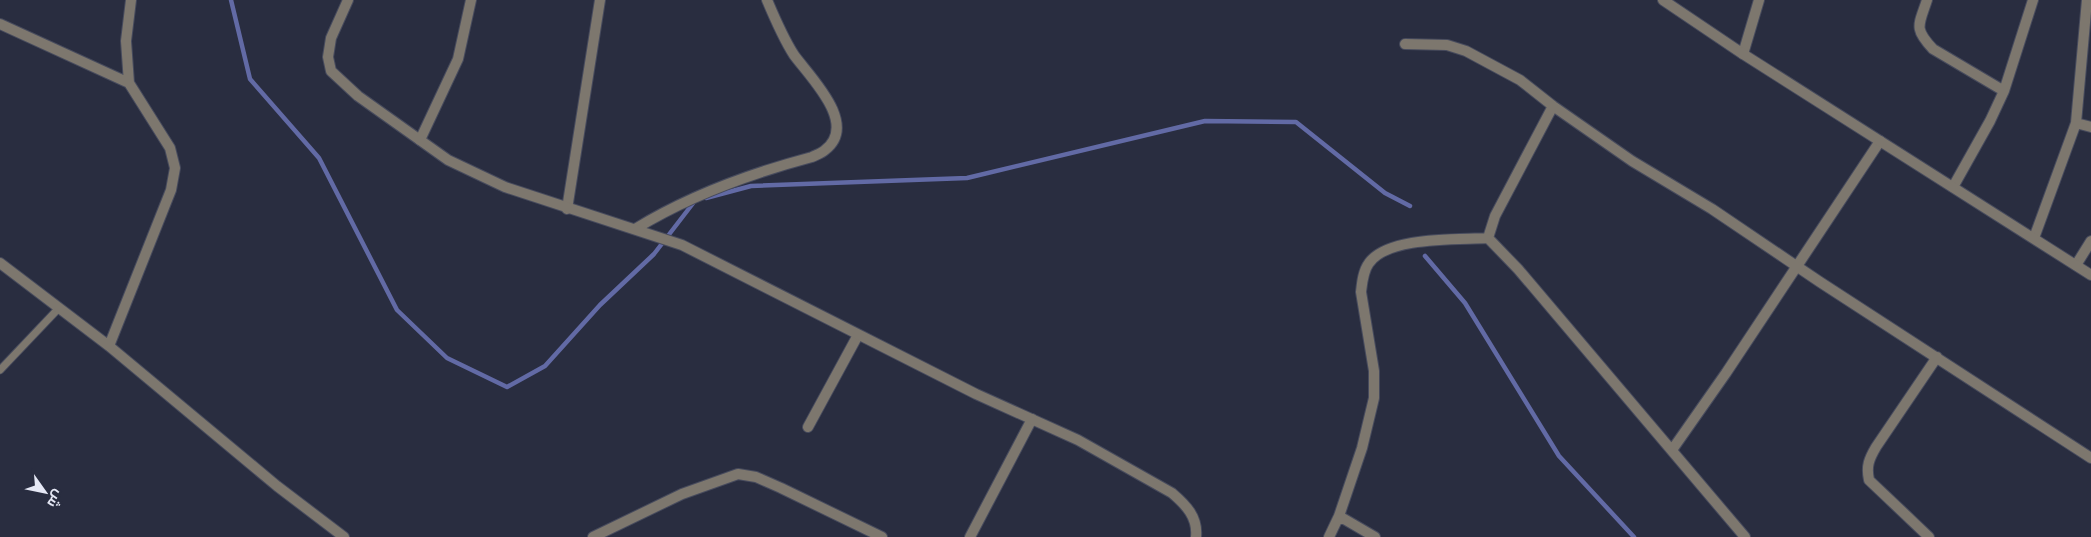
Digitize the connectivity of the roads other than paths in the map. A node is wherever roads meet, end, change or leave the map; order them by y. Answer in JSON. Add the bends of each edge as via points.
{"nodes":[{"id":1,"x":131,"y":0,"type":"edge"},
{"id":2,"x":348,"y":0,"type":"edge"},
{"id":3,"x":471,"y":0,"type":"edge"},
{"id":4,"x":600,"y":0,"type":"edge"},
{"id":5,"x":767,"y":0,"type":"edge"},
{"id":6,"x":1663,"y":0,"type":"edge"},
{"id":7,"x":1759,"y":0,"type":"edge"},
{"id":8,"x":1927,"y":0,"type":"edge"},
{"id":9,"x":2032,"y":0,"type":"edge"},
{"id":10,"x":2087,"y":0,"type":"edge"},
{"id":11,"x":0,"y":24,"type":"edge"},
{"id":12,"x":1405,"y":44,"type":"dead end"},
{"id":13,"x":1743,"y":54,"type":"junction"},
{"id":14,"x":129,"y":84,"type":"junction"},
{"id":15,"x":2004,"y":91,"type":"junction"},
{"id":16,"x":1553,"y":106,"type":"junction"},
{"id":17,"x":2076,"y":123,"type":"junction"},
{"id":18,"x":2091,"y":127,"type":"edge"},
{"id":19,"x":420,"y":140,"type":"junction"},
{"id":20,"x":1880,"y":141,"type":"junction"},
{"id":21,"x":1953,"y":187,"type":"junction"},
{"id":22,"x":567,"y":208,"type":"junction"},
{"id":23,"x":635,"y":229,"type":"junction"},
{"id":24,"x":1488,"y":238,"type":"junction"},
{"id":25,"x":2034,"y":238,"type":"junction"},
{"id":26,"x":2091,"y":241,"type":"edge"},
{"id":27,"x":0,"y":263,"type":"edge"},
{"id":28,"x":2076,"y":265,"type":"junction"},
{"id":29,"x":1797,"y":266,"type":"junction"},
{"id":30,"x":2091,"y":275,"type":"edge"},
{"id":31,"x":58,"y":309,"type":"junction"},
{"id":32,"x":858,"y":335,"type":"junction"},
{"id":33,"x":109,"y":346,"type":"junction"},
{"id":34,"x":1937,"y":357,"type":"junction"},
{"id":35,"x":0,"y":370,"type":"edge"},
{"id":36,"x":1032,"y":419,"type":"junction"},
{"id":37,"x":808,"y":427,"type":"dead end"},
{"id":38,"x":1672,"y":450,"type":"junction"},
{"id":39,"x":2091,"y":458,"type":"edge"},
{"id":40,"x":1339,"y":516,"type":"junction"},
{"id":41,"x":344,"y":537,"type":"edge"},
{"id":42,"x":593,"y":537,"type":"edge"},
{"id":43,"x":882,"y":537,"type":"edge"},
{"id":44,"x":970,"y":537,"type":"edge"},
{"id":45,"x":1196,"y":537,"type":"edge"},
{"id":46,"x":1329,"y":537,"type":"edge"},
{"id":47,"x":1375,"y":537,"type":"edge"},
{"id":48,"x":1745,"y":537,"type":"edge"},
{"id":49,"x":1929,"y":537,"type":"edge"}],
"edges":[{"from":1,"to":14,"type":"street","via":[[126,41]]},
{"from":2,"to":19,"type":"street","via":[[331,38],[328,57],[331,71],[358,96]]},
{"from":3,"to":19,"type":"street","via":[[458,59]]},
{"from":4,"to":22,"type":"street"},
{"from":5,"to":23,"type":"street","via":[[793,54],[830,102],[836,118],[836,132],[831,143],[826,150],[812,157],[710,191],[658,214]]},
{"from":6,"to":13,"type":"street"},
{"from":7,"to":13,"type":"street"},
{"from":8,"to":15,"type":"street","via":[[1919,25],[1925,40],[1934,49]]},
{"from":9,"to":15,"type":"street"},
{"from":10,"to":17,"type":"street"},
{"from":11,"to":14,"type":"street"},
{"from":12,"to":16,"type":"street","via":[[1447,46],[1466,51],[1520,80]]},
{"from":13,"to":20,"type":"street"},
{"from":14,"to":33,"type":"street","via":[[170,148],[174,168],[171,190]]},
{"from":15,"to":21,"type":"street"},
{"from":16,"to":24,"type":"street","via":[[1495,216]]},
{"from":16,"to":29,"type":"street","via":[[1632,161]]},
{"from":17,"to":18,"type":"street"},
{"from":17,"to":25,"type":"street"},
{"from":19,"to":22,"type":"street","via":[[448,160],[505,187]]},
{"from":20,"to":21,"type":"street"},
{"from":20,"to":29,"type":"street"},
{"from":21,"to":25,"type":"street"},
{"from":22,"to":23,"type":"street"},
{"from":23,"to":32,"type":"street","via":[[682,245]]},
{"from":24,"to":38,"type":"street"},
{"from":24,"to":40,"type":"street","via":[[1398,246],[1381,252],[1368,263],[1361,292],[1374,371],[1374,398],[1362,448]]},
{"from":25,"to":28,"type":"street"},
{"from":26,"to":28,"type":"street"},
{"from":27,"to":31,"type":"street"},
{"from":28,"to":30,"type":"street"},
{"from":29,"to":34,"type":"street"},
{"from":29,"to":38,"type":"street"},
{"from":31,"to":33,"type":"street"},
{"from":31,"to":35,"type":"lane"},
{"from":32,"to":36,"type":"street"},
{"from":32,"to":37,"type":"street"},
{"from":33,"to":41,"type":"street","via":[[277,486]]},
{"from":34,"to":39,"type":"street"},
{"from":34,"to":49,"type":"street","via":[[1876,447],[1866,469],[1868,480]]},
{"from":36,"to":44,"type":"street"},
{"from":36,"to":45,"type":"street","via":[[1110,457],[1172,493],[1194,518]]},
{"from":38,"to":48,"type":"street"},
{"from":40,"to":46,"type":"street"},
{"from":40,"to":47,"type":"street"},
{"from":42,"to":43,"type":"street","via":[[682,494],[738,474],[756,477]]}]}
